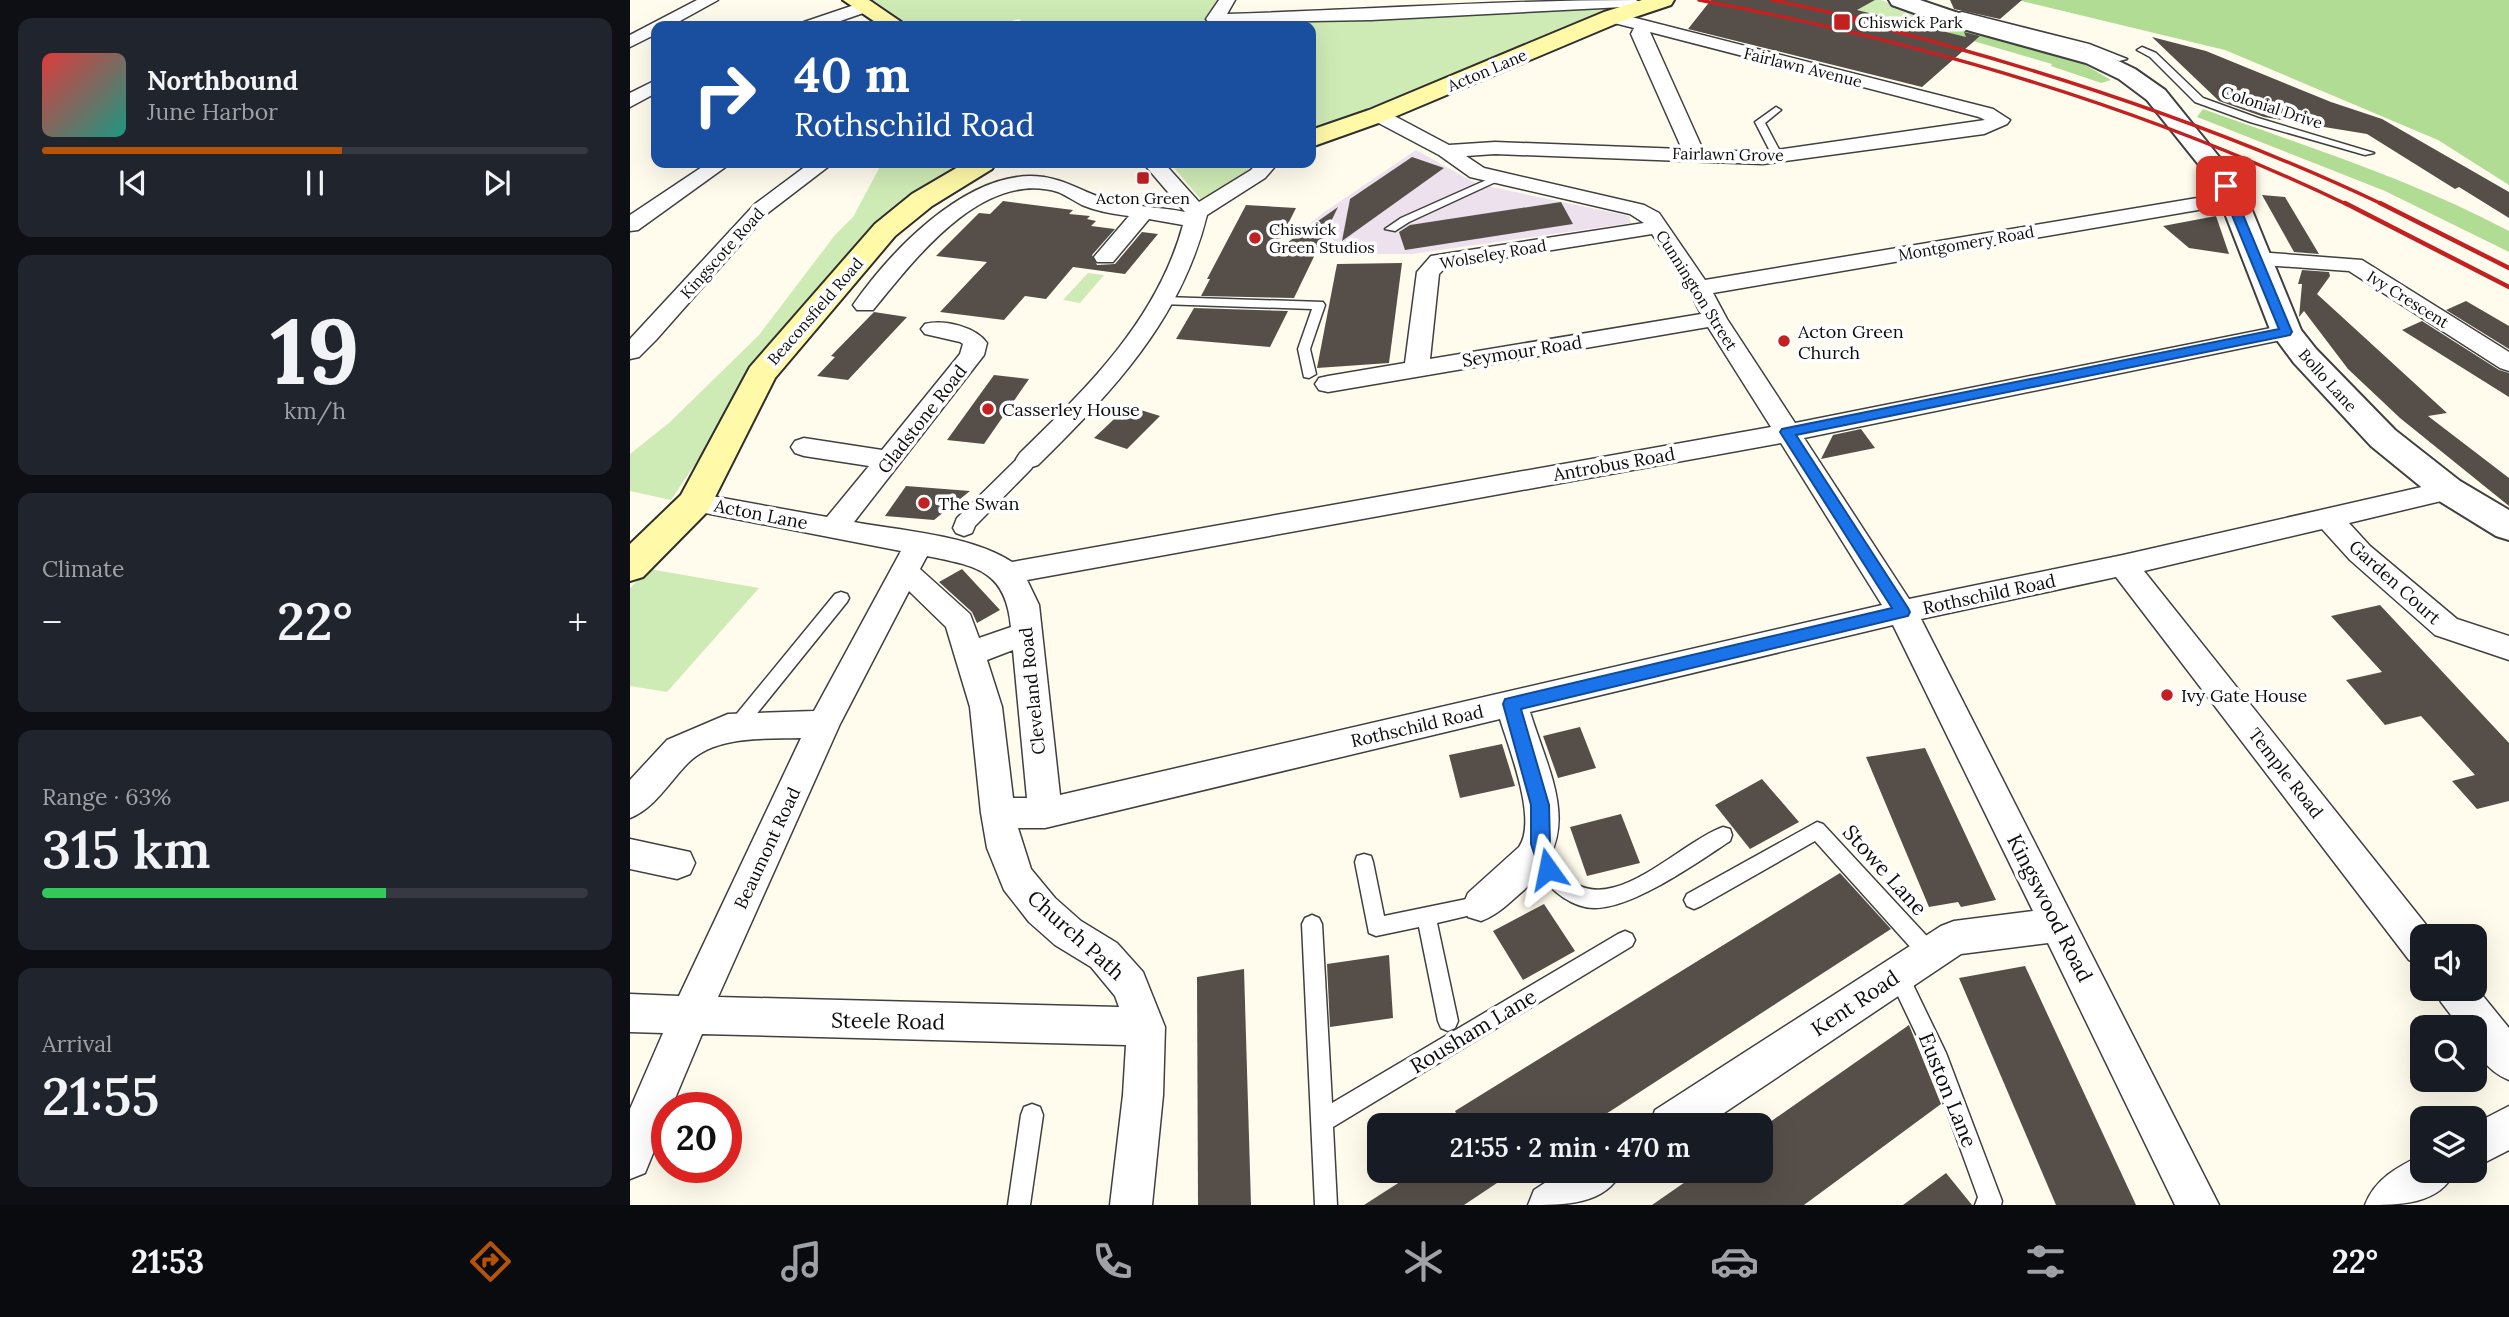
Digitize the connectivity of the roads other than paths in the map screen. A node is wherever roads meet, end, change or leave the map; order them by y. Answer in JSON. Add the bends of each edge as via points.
{"nodes":[{"id":1,"x":710,"y":0,"type":"edge"},
{"id":2,"x":1227,"y":0,"type":"edge"},
{"id":3,"x":1900,"y":0,"type":"edge"},
{"id":4,"x":860,"y":3,"type":"edge"},
{"id":5,"x":1649,"y":11,"type":"edge"},
{"id":6,"x":669,"y":21,"type":"edge"},
{"id":7,"x":821,"y":21,"type":"edge"},
{"id":8,"x":888,"y":21,"type":"edge"},
{"id":9,"x":651,"y":30,"type":"edge"},
{"id":10,"x":630,"y":42,"type":"edge"},
{"id":11,"x":2156,"y":43,"type":"dead end"},
{"id":12,"x":2142,"y":50,"type":"junction"},
{"id":13,"x":2115,"y":62,"type":"junction"},
{"id":14,"x":651,"y":88,"type":"edge"},
{"id":15,"x":630,"y":101,"type":"edge"},
{"id":16,"x":1776,"y":110,"type":"dead end"},
{"id":17,"x":1378,"y":116,"type":"junction"},
{"id":18,"x":1994,"y":117,"type":"joint"},
{"id":19,"x":1316,"y":137,"type":"edge"},
{"id":20,"x":1446,"y":150,"type":"junction"},
{"id":21,"x":2368,"y":153,"type":"dead end"},
{"id":22,"x":1695,"y":155,"type":"junction"},
{"id":23,"x":1778,"y":157,"type":"junction"},
{"id":24,"x":714,"y":168,"type":"edge"},
{"id":25,"x":816,"y":168,"type":"edge"},
{"id":26,"x":975,"y":168,"type":"edge"},
{"id":27,"x":1157,"y":168,"type":"edge"},
{"id":28,"x":1263,"y":168,"type":"edge"},
{"id":29,"x":1497,"y":179,"type":"junction"},
{"id":30,"x":2233,"y":198,"type":"junction"},
{"id":31,"x":1145,"y":211,"type":"junction"},
{"id":32,"x":1196,"y":217,"type":"junction"},
{"id":33,"x":630,"y":226,"type":"edge"},
{"id":34,"x":1658,"y":227,"type":"junction"},
{"id":35,"x":1391,"y":229,"type":"dead end"},
{"id":36,"x":1105,"y":257,"type":"dead end"},
{"id":37,"x":2257,"y":259,"type":"junction"},
{"id":38,"x":1699,"y":288,"type":"junction"},
{"id":39,"x":1164,"y":301,"type":"junction"},
{"id":40,"x":865,"y":306,"type":"dead end"},
{"id":41,"x":1715,"y":319,"type":"junction"},
{"id":42,"x":933,"y":328,"type":"dead end"},
{"id":43,"x":2286,"y":332,"type":"junction"},
{"id":44,"x":630,"y":352,"type":"edge"},
{"id":45,"x":2509,"y":363,"type":"edge"},
{"id":46,"x":1417,"y":369,"type":"junction"},
{"id":47,"x":1319,"y":379,"type":"joint"},
{"id":48,"x":1787,"y":432,"type":"junction"},
{"id":49,"x":804,"y":447,"type":"dead end"},
{"id":50,"x":890,"y":460,"type":"junction"},
{"id":51,"x":1027,"y":461,"type":"joint"},
{"id":52,"x":2448,"y":490,"type":"junction"},
{"id":53,"x":695,"y":502,"type":"junction"},
{"id":54,"x":2328,"y":518,"type":"junction"},
{"id":55,"x":2509,"y":527,"type":"edge"},
{"id":56,"x":834,"y":528,"type":"junction"},
{"id":57,"x":964,"y":528,"type":"dead end"},
{"id":58,"x":921,"y":556,"type":"junction"},
{"id":59,"x":2123,"y":565,"type":"junction"},
{"id":60,"x":630,"y":567,"type":"edge"},
{"id":61,"x":1008,"y":573,"type":"junction"},
{"id":62,"x":841,"y":598,"type":"dead end"},
{"id":63,"x":1902,"y":612,"type":"junction"},
{"id":64,"x":1027,"y":634,"type":"junction"},
{"id":65,"x":2509,"y":648,"type":"edge"},
{"id":66,"x":969,"y":654,"type":"junction"},
{"id":67,"x":1511,"y":704,"type":"junction"},
{"id":68,"x":824,"y":724,"type":"junction"},
{"id":69,"x":736,"y":727,"type":"junction"},
{"id":70,"x":632,"y":798,"type":"edge"},
{"id":71,"x":998,"y":813,"type":"junction"},
{"id":72,"x":1045,"y":813,"type":"junction"},
{"id":73,"x":1723,"y":835,"type":"dead end"},
{"id":74,"x":1540,"y":844,"type":"junction"},
{"id":75,"x":630,"y":854,"type":"edge"},
{"id":76,"x":1364,"y":862,"type":"dead end"},
{"id":77,"x":677,"y":863,"type":"dead end"},
{"id":78,"x":1694,"y":900,"type":"dead end"},
{"id":79,"x":1481,"y":905,"type":"joint"},
{"id":80,"x":1426,"y":915,"type":"junction"},
{"id":81,"x":1312,"y":924,"type":"dead end"},
{"id":82,"x":2057,"y":925,"type":"junction"},
{"id":83,"x":2410,"y":933,"type":"edge"},
{"id":84,"x":1625,"y":940,"type":"dead end"},
{"id":85,"x":1929,"y":953,"type":"junction"},
{"id":86,"x":1898,"y":975,"type":"junction"},
{"id":87,"x":2463,"y":1001,"type":"edge"},
{"id":88,"x":630,"y":1013,"type":"edge"},
{"id":89,"x":690,"y":1015,"type":"junction"},
{"id":90,"x":1448,"y":1021,"type":"dead end"},
{"id":91,"x":1146,"y":1027,"type":"junction"},
{"id":92,"x":2509,"y":1059,"type":"edge"},
{"id":93,"x":1688,"y":1113,"type":"edge"},
{"id":94,"x":1032,"y":1115,"type":"dead end"},
{"id":95,"x":1321,"y":1122,"type":"junction"},
{"id":96,"x":2509,"y":1127,"type":"edge"},
{"id":97,"x":2487,"y":1140,"type":"edge"},
{"id":98,"x":630,"y":1158,"type":"edge"},
{"id":99,"x":1583,"y":1183,"type":"edge"},
{"id":100,"x":2413,"y":1183,"type":"edge"},
{"id":101,"x":1019,"y":1205,"type":"edge"},
{"id":102,"x":1131,"y":1205,"type":"edge"},
{"id":103,"x":1326,"y":1205,"type":"edge"},
{"id":104,"x":1549,"y":1205,"type":"edge"},
{"id":105,"x":1986,"y":1205,"type":"edge"},
{"id":106,"x":2198,"y":1205,"type":"edge"},
{"id":107,"x":2386,"y":1205,"type":"edge"}],
"edges":[{"from":1,"to":6,"type":"street"},
{"from":2,"to":5,"type":"street","name":"Fairlawn Avenue","via":[[1215,19],[1623,2]]},
{"from":3,"to":13,"type":"street","name":"Bollo Lane","via":[[1947,18]]},
{"from":4,"to":7,"type":"street"},
{"from":4,"to":8,"type":"main road"},
{"from":5,"to":17,"type":"main road","name":"Acton Lane","via":[[1612,17]]},
{"from":5,"to":18,"type":"street","name":"Fairlawn Avenue"},
{"from":5,"to":22,"type":"street","via":[[1640,34]]},
{"from":9,"to":10,"type":"street"},
{"from":11,"to":12,"type":"lane"},
{"from":12,"to":13,"type":"lane"},
{"from":12,"to":21,"type":"lane","name":"Colonial Drive","via":[[2199,100]]},
{"from":13,"to":30,"type":"street","name":"Bollo Lane","via":[[2157,94]]},
{"from":14,"to":15,"type":"street"},
{"from":16,"to":23,"type":"lane","via":[[1760,122]]},
{"from":17,"to":19,"type":"main road","name":"Acton Lane"},
{"from":17,"to":20,"type":"street","name":"Cunnington Street"},
{"from":18,"to":23,"type":"street","name":"Fairlawn Grove","via":[[2000,120],[1984,128]]},
{"from":20,"to":22,"type":"street","name":"Fairlawn Grove"},
{"from":20,"to":29,"type":"street","name":"Cunnington Street","via":[[1477,173]]},
{"from":22,"to":23,"type":"street","name":"Fairlawn Grove"},
{"from":24,"to":33,"type":"street"},
{"from":25,"to":44,"type":"street","name":"Kingscote Road","via":[[764,206]]},
{"from":26,"to":53,"type":"main road","name":"Beaconsfield Road","via":[[922,200],[886,230],[761,374]]},
{"from":27,"to":32,"type":"street"},
{"from":28,"to":32,"type":"street"},
{"from":29,"to":34,"type":"street","name":"Cunnington Street","via":[[1637,209]]},
{"from":29,"to":35,"type":"lane"},
{"from":30,"to":37,"type":"street","name":"Bollo Lane"},
{"from":30,"to":38,"type":"street","name":"Montgomery Road"},
{"from":31,"to":32,"type":"street"},
{"from":31,"to":36,"type":"street"},
{"from":31,"to":40,"type":"street","via":[[1094,202],[1060,186],[1002,186],[962,204],[929,232]]},
{"from":32,"to":39,"type":"street"},
{"from":34,"to":38,"type":"street","name":"Cunnington Street"},
{"from":34,"to":46,"type":"street","name":"Wolseley Road","via":[[1432,265],[1427,272]]},
{"from":37,"to":43,"type":"street","name":"Bollo Lane"},
{"from":37,"to":45,"type":"street","name":"Ivy Crescent","via":[[2354,265]]},
{"from":38,"to":41,"type":"street","name":"Cunnington Street"},
{"from":39,"to":47,"type":"lane","via":[[1319,306],[1304,349]]},
{"from":39,"to":51,"type":"street","via":[[1095,395]]},
{"from":41,"to":46,"type":"street","name":"Seymour Road"},
{"from":41,"to":48,"type":"street","name":"Cunnington Street"},
{"from":42,"to":50,"type":"street","name":"Gladstone Road","via":[[968,336],[975,343],[972,355]]},
{"from":43,"to":48,"type":"street","name":"Antrobus Road"},
{"from":43,"to":52,"type":"street","name":"Bollo Lane","via":[[2383,438]]},
{"from":46,"to":47,"type":"street","name":"Seymour Road"},
{"from":48,"to":61,"type":"street","name":"Antrobus Road"},
{"from":48,"to":63,"type":"street","name":"Cunnington Street"},
{"from":49,"to":50,"type":"street"},
{"from":50,"to":56,"type":"street","name":"Gladstone Road"},
{"from":51,"to":57,"type":"street"},
{"from":52,"to":54,"type":"street","name":"Rothschild Road"},
{"from":52,"to":55,"type":"street","name":"Bollo Lane"},
{"from":53,"to":56,"type":"street","name":"Acton Lane"},
{"from":53,"to":60,"type":"main road","name":"Acton Lane"},
{"from":54,"to":59,"type":"street","name":"Rothschild Road"},
{"from":54,"to":65,"type":"street","name":"Garden Court","via":[[2360,553],[2446,627]]},
{"from":56,"to":58,"type":"street","name":"Acton Lane"},
{"from":58,"to":61,"type":"street","via":[[994,563]]},
{"from":58,"to":66,"type":"street","name":"Church Path","via":[[914,578],[959,622]]},
{"from":58,"to":68,"type":"street","name":"Beaumont Road"},
{"from":59,"to":63,"type":"street","name":"Rothschild Road"},
{"from":59,"to":83,"type":"street","name":"Temple Road"},
{"from":61,"to":64,"type":"street","name":"Cleveland Road","via":[[1024,606]]},
{"from":62,"to":69,"type":"lane"},
{"from":63,"to":67,"type":"street","name":"Rothschild Road"},
{"from":63,"to":82,"type":"street","name":"Kingswood Road"},
{"from":64,"to":66,"type":"street"},
{"from":64,"to":72,"type":"street","name":"Cleveland Road"},
{"from":66,"to":71,"type":"street","name":"Church Path","via":[[986,707]]},
{"from":67,"to":72,"type":"street","name":"Rothschild Road"},
{"from":67,"to":74,"type":"street","via":[[1540,805]]},
{"from":68,"to":69,"type":"street"},
{"from":68,"to":89,"type":"street","name":"Beaumont Road"},
{"from":69,"to":70,"type":"street","via":[[679,750]]},
{"from":71,"to":72,"type":"street","name":"Rothschild Road"},
{"from":71,"to":91,"type":"street","name":"Church Path","via":[[1017,879],[1042,911],[1113,965],[1130,985]]},
{"from":73,"to":74,"type":"lane","via":[[1662,873],[1610,898],[1592,900],[1557,880]]},
{"from":74,"to":79,"type":"street","via":[[1528,862]]},
{"from":75,"to":77,"type":"street"},
{"from":76,"to":80,"type":"lane","via":[[1377,927]]},
{"from":78,"to":85,"type":"lane","name":"Stowe Lane","via":[[1817,830]]},
{"from":79,"to":80,"type":"lane"},
{"from":80,"to":90,"type":"lane"},
{"from":81,"to":95,"type":"lane"},
{"from":82,"to":85,"type":"street","name":"Kent Road","via":[[1954,938]]},
{"from":82,"to":106,"type":"street","name":"Kingswood Road"},
{"from":84,"to":95,"type":"lane","name":"Rousham Lane"},
{"from":85,"to":86,"type":"street","name":"Kent Road"},
{"from":86,"to":93,"type":"street","name":"Kent Road"},
{"from":86,"to":105,"type":"lane","name":"Euston Lane","via":[[1936,1053],[1992,1201]]},
{"from":87,"to":92,"type":"street"},
{"from":88,"to":89,"type":"street","name":"Steele Road"},
{"from":89,"to":91,"type":"street","name":"Steele Road"},
{"from":89,"to":98,"type":"street","name":"Beaumont Road"},
{"from":91,"to":102,"type":"street","name":"Church Path"},
{"from":94,"to":101,"type":"lane"},
{"from":95,"to":103,"type":"lane"},
{"from":96,"to":97,"type":"street"},
{"from":99,"to":104,"type":"street"},
{"from":100,"to":107,"type":"street"}]}
